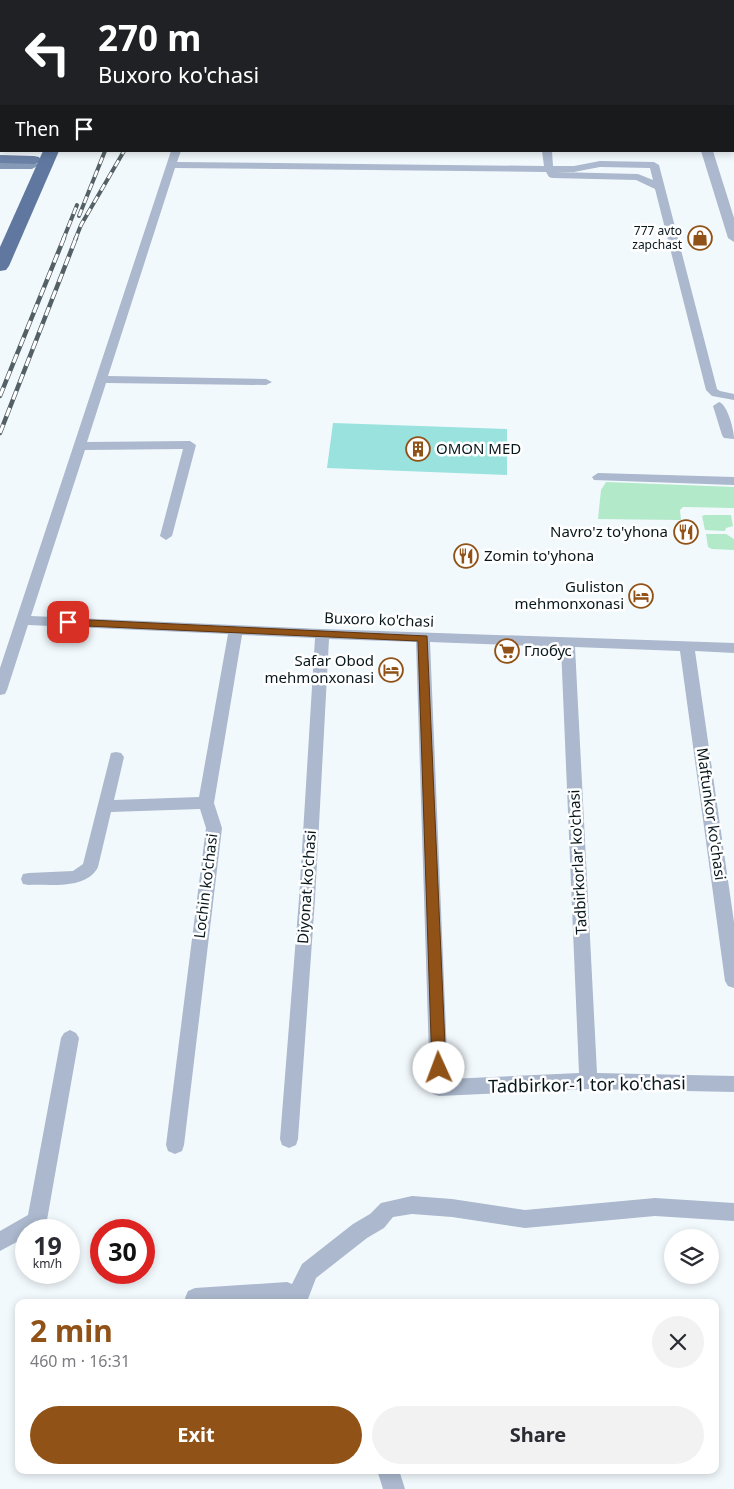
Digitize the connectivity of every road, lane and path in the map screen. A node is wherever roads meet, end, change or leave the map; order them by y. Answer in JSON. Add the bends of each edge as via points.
{"nodes":[{"id":1,"x":51,"y":152,"type":"edge"},
{"id":2,"x":176,"y":152,"type":"edge"},
{"id":3,"x":547,"y":152,"type":"edge"},
{"id":4,"x":706,"y":152,"type":"edge"},
{"id":5,"x":0,"y":159,"type":"edge"},
{"id":6,"x":35,"y":159,"type":"edge"},
{"id":7,"x":0,"y":164,"type":"edge"},
{"id":8,"x":174,"y":165,"type":"junction"},
{"id":9,"x":549,"y":168,"type":"junction"},
{"id":10,"x":659,"y":186,"type":"junction"},
{"id":11,"x":0,"y":232,"type":"edge"},
{"id":12,"x":734,"y":238,"type":"edge"},
{"id":13,"x":0,"y":265,"type":"edge"},
{"id":14,"x":102,"y":379,"type":"junction"},
{"id":15,"x":266,"y":382,"type":"dead end"},
{"id":16,"x":734,"y":397,"type":"edge"},
{"id":17,"x":719,"y":406,"type":"dead end"},
{"id":18,"x":734,"y":435,"type":"edge"},
{"id":19,"x":80,"y":446,"type":"junction"},
{"id":20,"x":598,"y":477,"type":"dead end"},
{"id":21,"x":734,"y":481,"type":"edge"},
{"id":22,"x":166,"y":536,"type":"dead end"},
{"id":23,"x":23,"y":620,"type":"junction"},
{"id":24,"x":236,"y":630,"type":"junction"},
{"id":25,"x":322,"y":634,"type":"junction"},
{"id":26,"x":423,"y":638,"type":"junction"},
{"id":27,"x":568,"y":642,"type":"junction"},
{"id":28,"x":687,"y":648,"type":"junction"},
{"id":29,"x":734,"y":648,"type":"edge"},
{"id":30,"x":0,"y":690,"type":"edge"},
{"id":31,"x":116,"y":757,"type":"dead end"},
{"id":32,"x":206,"y":803,"type":"junction"},
{"id":33,"x":106,"y":806,"type":"junction"},
{"id":34,"x":29,"y":879,"type":"dead end"},
{"id":35,"x":734,"y":981,"type":"edge"},
{"id":36,"x":70,"y":1038,"type":"dead end"},
{"id":37,"x":588,"y":1081,"type":"junction"},
{"id":38,"x":734,"y":1084,"type":"edge"},
{"id":39,"x":289,"y":1139,"type":"dead end"},
{"id":40,"x":175,"y":1145,"type":"dead end"},
{"id":41,"x":734,"y":1212,"type":"edge"},
{"id":42,"x":0,"y":1242,"type":"edge"},
{"id":43,"x":195,"y":1298,"type":"dead end"},
{"id":44,"x":297,"y":1299,"type":"edge"},
{"id":45,"x":299,"y":1299,"type":"edge"},
{"id":46,"x":389,"y":1474,"type":"edge"},
{"id":47,"x":394,"y":1489,"type":"edge"}],
"edges":[{"from":1,"to":13,"type":"highway"},
{"from":2,"to":8,"type":"street"},
{"from":3,"to":9,"type":"street"},
{"from":4,"to":12,"type":"street"},
{"from":5,"to":6,"type":"main road"},
{"from":6,"to":7,"type":"main road"},
{"from":6,"to":11,"type":"highway"},
{"from":8,"to":9,"type":"street"},
{"from":8,"to":14,"type":"street"},
{"from":9,"to":10,"type":"street","via":[[552,175],[638,177]]},
{"from":9,"to":10,"type":"street","via":[[574,169],[600,164],[654,165]]},
{"from":10,"to":16,"type":"street","via":[[712,390],[716,394]]},
{"from":14,"to":15,"type":"street"},
{"from":14,"to":19,"type":"street"},
{"from":17,"to":18,"type":"street","via":[[728,435]]},
{"from":19,"to":22,"type":"street","via":[[190,445]]},
{"from":19,"to":23,"type":"street"},
{"from":20,"to":21,"type":"street"},
{"from":23,"to":24,"type":"street","name":"Buxoro ko'chasi"},
{"from":23,"to":30,"type":"street"},
{"from":24,"to":25,"type":"street","name":"Buxoro ko'chasi"},
{"from":24,"to":32,"type":"street","name":"Lochin ko'chasi"},
{"from":25,"to":26,"type":"street","name":"Buxoro ko'chasi"},
{"from":25,"to":39,"type":"street","name":"Diyonat ko'chasi"},
{"from":26,"to":27,"type":"street","name":"Buxoro ko'chasi"},
{"from":26,"to":37,"type":"street","name":"Tadbirkor-1 tor ko'chasi","via":[[439,1088]]},
{"from":27,"to":28,"type":"street","name":"Buxoro ko'chasi"},
{"from":27,"to":37,"type":"street","name":"Tadbirkorlar ko'chasi"},
{"from":28,"to":29,"type":"street","name":"Buxoro ko'chasi"},
{"from":28,"to":35,"type":"street","name":"Maftunkor ko'chasi"},
{"from":31,"to":33,"type":"street"},
{"from":32,"to":33,"type":"street"},
{"from":32,"to":40,"type":"street","name":"Lochin ko'chasi","via":[[214,828]]},
{"from":33,"to":34,"type":"street","via":[[90,867],[77,877]]},
{"from":36,"to":42,"type":"street","via":[[37,1220]]},
{"from":37,"to":38,"type":"street","name":"Tadbirkor-1 tor ko'chasi"},
{"from":41,"to":45,"type":"street","via":[[655,1207],[525,1219],[412,1205],[388,1210],[310,1271]]},
{"from":43,"to":44,"type":"street","via":[[288,1292]]},
{"from":46,"to":47,"type":"street"}]}
